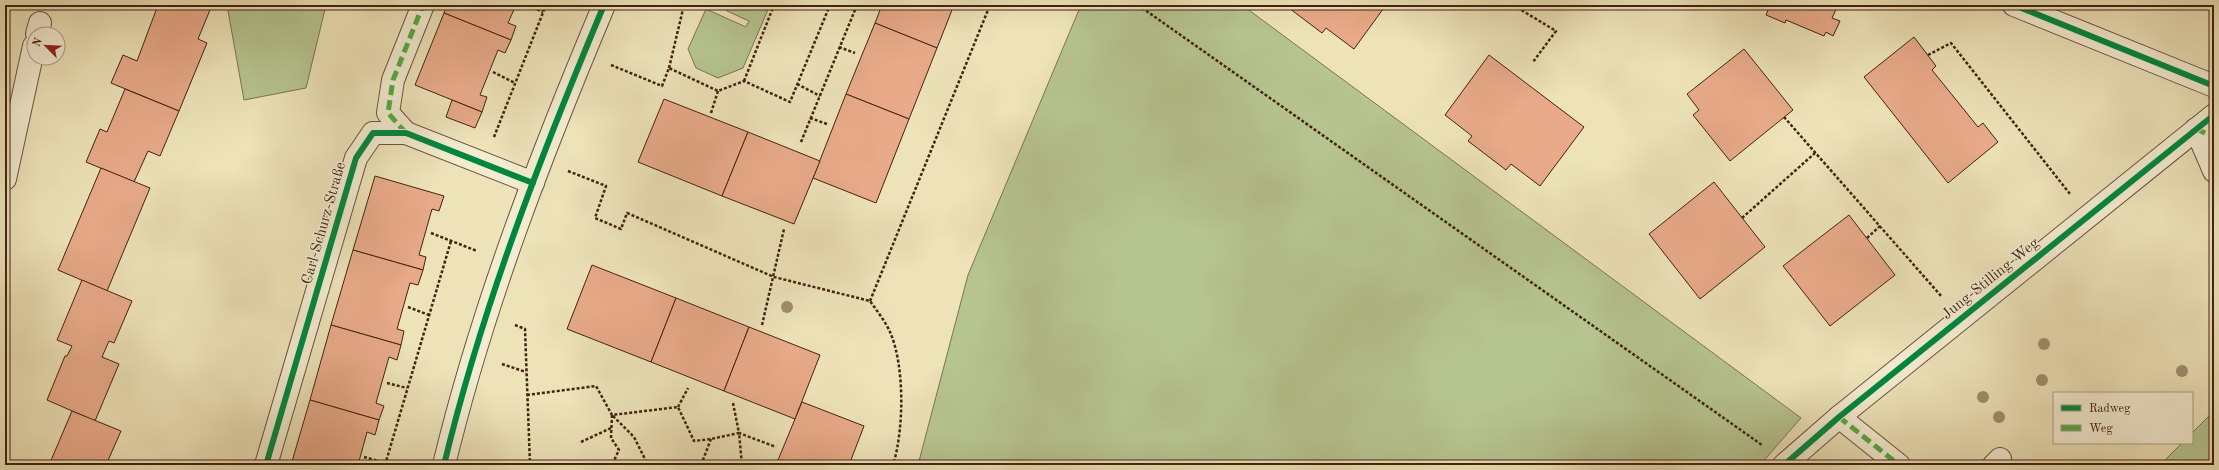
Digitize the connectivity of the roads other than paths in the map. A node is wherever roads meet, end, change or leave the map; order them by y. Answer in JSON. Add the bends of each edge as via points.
{"nodes":[{"id":1,"x":423,"y":5,"type":"edge"},
{"id":2,"x":604,"y":5,"type":"edge"},
{"id":3,"x":2014,"y":5,"type":"edge"},
{"id":4,"x":30,"y":66,"type":"edge"},
{"id":5,"x":2214,"y":86,"type":"edge"},
{"id":6,"x":2214,"y":115,"type":"edge"},
{"id":7,"x":2196,"y":129,"type":"junction"},
{"id":8,"x":406,"y":133,"type":"junction"},
{"id":9,"x":2214,"y":172,"type":"edge"},
{"id":10,"x":5,"y":179,"type":"edge"},
{"id":11,"x":533,"y":183,"type":"junction"},
{"id":12,"x":1839,"y":417,"type":"junction"},
{"id":13,"x":1786,"y":464,"type":"edge"},
{"id":14,"x":266,"y":465,"type":"edge"},
{"id":15,"x":444,"y":465,"type":"edge"},
{"id":16,"x":1899,"y":465,"type":"edge"}],
"edges":[{"from":1,"to":8,"type":"street","name":"Carl-Schurz-Straße","via":[[394,80],[388,113]]},
{"from":2,"to":11,"type":"street"},
{"from":3,"to":5,"type":"street"},
{"from":4,"to":10,"type":"street"},
{"from":6,"to":7,"type":"street","name":"Jung-Stilling-Weg"},
{"from":7,"to":9,"type":"street"},
{"from":7,"to":12,"type":"street","name":"Jung-Stilling-Weg"},
{"from":8,"to":11,"type":"street","name":"Carl-Schurz-Straße"},
{"from":8,"to":14,"type":"street","name":"Carl-Schurz-Straße","via":[[373,134],[356,158]]},
{"from":11,"to":15,"type":"street","via":[[504,261],[474,355]]},
{"from":12,"to":13,"type":"street","name":"Jung-Stilling-Weg"},
{"from":12,"to":16,"type":"street"}]}
